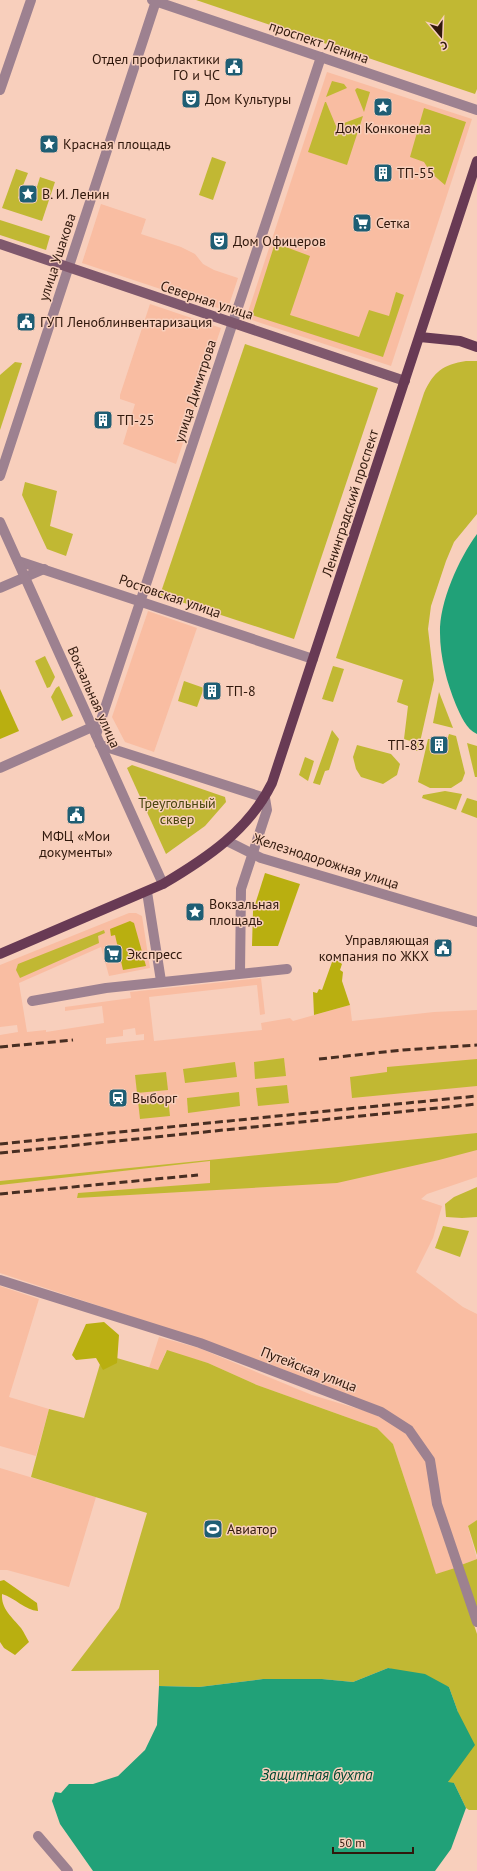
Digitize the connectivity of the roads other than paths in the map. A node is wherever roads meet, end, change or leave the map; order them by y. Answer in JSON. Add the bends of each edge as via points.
{"nodes":[{"id":1,"x":31,"y":0,"type":"edge"},
{"id":2,"x":154,"y":1,"type":"edge"},
{"id":3,"x":321,"y":57,"type":"junction"},
{"id":4,"x":0,"y":90,"type":"edge"},
{"id":5,"x":477,"y":110,"type":"edge"},
{"id":6,"x":477,"y":161,"type":"edge"},
{"id":7,"x":0,"y":244,"type":"edge"},
{"id":8,"x":68,"y":268,"type":"junction"},
{"id":9,"x":233,"y":323,"type":"junction"},
{"id":10,"x":420,"y":337,"type":"junction"},
{"id":11,"x":477,"y":346,"type":"edge"},
{"id":12,"x":406,"y":381,"type":"junction"},
{"id":13,"x":3,"y":463,"type":"edge"},
{"id":14,"x":0,"y":476,"type":"edge"},
{"id":15,"x":0,"y":522,"type":"edge"},
{"id":16,"x":18,"y":561,"type":"junction"},
{"id":17,"x":44,"y":569,"type":"junction"},
{"id":18,"x":25,"y":577,"type":"junction"},
{"id":19,"x":0,"y":588,"type":"edge"},
{"id":20,"x":140,"y":601,"type":"junction"},
{"id":21,"x":313,"y":659,"type":"junction"},
{"id":22,"x":96,"y":728,"type":"junction"},
{"id":23,"x":100,"y":744,"type":"junction"},
{"id":24,"x":0,"y":768,"type":"edge"},
{"id":25,"x":264,"y":798,"type":"junction"},
{"id":26,"x":227,"y":841,"type":"junction"},
{"id":27,"x":252,"y":854,"type":"junction"},
{"id":28,"x":163,"y":884,"type":"junction"},
{"id":29,"x":147,"y":892,"type":"junction"},
{"id":30,"x":477,"y":922,"type":"edge"},
{"id":31,"x":0,"y":954,"type":"edge"},
{"id":32,"x":287,"y":969,"type":"dead end"},
{"id":33,"x":240,"y":973,"type":"junction"},
{"id":34,"x":161,"y":981,"type":"junction"},
{"id":35,"x":32,"y":1001,"type":"dead end"},
{"id":36,"x":0,"y":1280,"type":"edge"},
{"id":37,"x":477,"y":1622,"type":"edge"},
{"id":38,"x":38,"y":1836,"type":"dead end"},
{"id":39,"x":68,"y":1871,"type":"edge"}],
"edges":[{"from":1,"to":4,"type":"street"},
{"from":2,"to":3,"type":"street","name":"проспект Ленина"},
{"from":2,"to":8,"type":"street","name":"улица Ушакова"},
{"from":3,"to":5,"type":"street","name":"проспект Ленина"},
{"from":3,"to":9,"type":"street","name":"улица Димитрова"},
{"from":6,"to":10,"type":"main road","name":"Ленинградский проспект"},
{"from":7,"to":8,"type":"main road","name":"Северная улица"},
{"from":8,"to":9,"type":"main road","name":"Северная улица"},
{"from":8,"to":13,"type":"street","name":"улица Ушакова"},
{"from":9,"to":12,"type":"main road","name":"Северная улица"},
{"from":9,"to":20,"type":"street","name":"улица Димитрова"},
{"from":10,"to":11,"type":"main road","via":[[460,341]]},
{"from":10,"to":12,"type":"main road","name":"Ленинградский проспект"},
{"from":12,"to":21,"type":"main road","name":"Ленинградский проспект"},
{"from":13,"to":14,"type":"street","name":"улица Ушакова"},
{"from":15,"to":16,"type":"street","name":"Вокзальная улица"},
{"from":16,"to":17,"type":"street","name":"Ростовская улица"},
{"from":16,"to":18,"type":"street","name":"Вокзальная улица"},
{"from":17,"to":18,"type":"street"},
{"from":17,"to":20,"type":"street","name":"Ростовская улица"},
{"from":18,"to":19,"type":"street"},
{"from":18,"to":22,"type":"street","name":"Вокзальная улица"},
{"from":20,"to":21,"type":"street","name":"Ростовская улица"},
{"from":20,"to":22,"type":"street","name":"улица Димитрова"},
{"from":21,"to":25,"type":"main road","name":"Ленинградский проспект","via":[[272,783]]},
{"from":22,"to":23,"type":"street","name":"Вокзальная улица"},
{"from":22,"to":24,"type":"street"},
{"from":23,"to":25,"type":"street"},
{"from":23,"to":28,"type":"street","name":"Вокзальная улица"},
{"from":25,"to":26,"type":"main road","name":"Ленинградский проспект"},
{"from":25,"to":27,"type":"street","via":[[268,810]]},
{"from":26,"to":27,"type":"street","name":"Железнодорожная улица"},
{"from":26,"to":28,"type":"main road"},
{"from":27,"to":30,"type":"street","name":"Железнодорожная улица","via":[[320,877]]},
{"from":27,"to":33,"type":"street","via":[[241,889]]},
{"from":28,"to":29,"type":"main road"},
{"from":29,"to":31,"type":"main road"},
{"from":29,"to":34,"type":"street"},
{"from":32,"to":33,"type":"street"},
{"from":33,"to":34,"type":"street"},
{"from":34,"to":35,"type":"street"},
{"from":36,"to":37,"type":"street","name":"Путейская улица","via":[[200,1343],[381,1412],[409,1430],[430,1460],[437,1504]]},
{"from":38,"to":39,"type":"street"}]}
